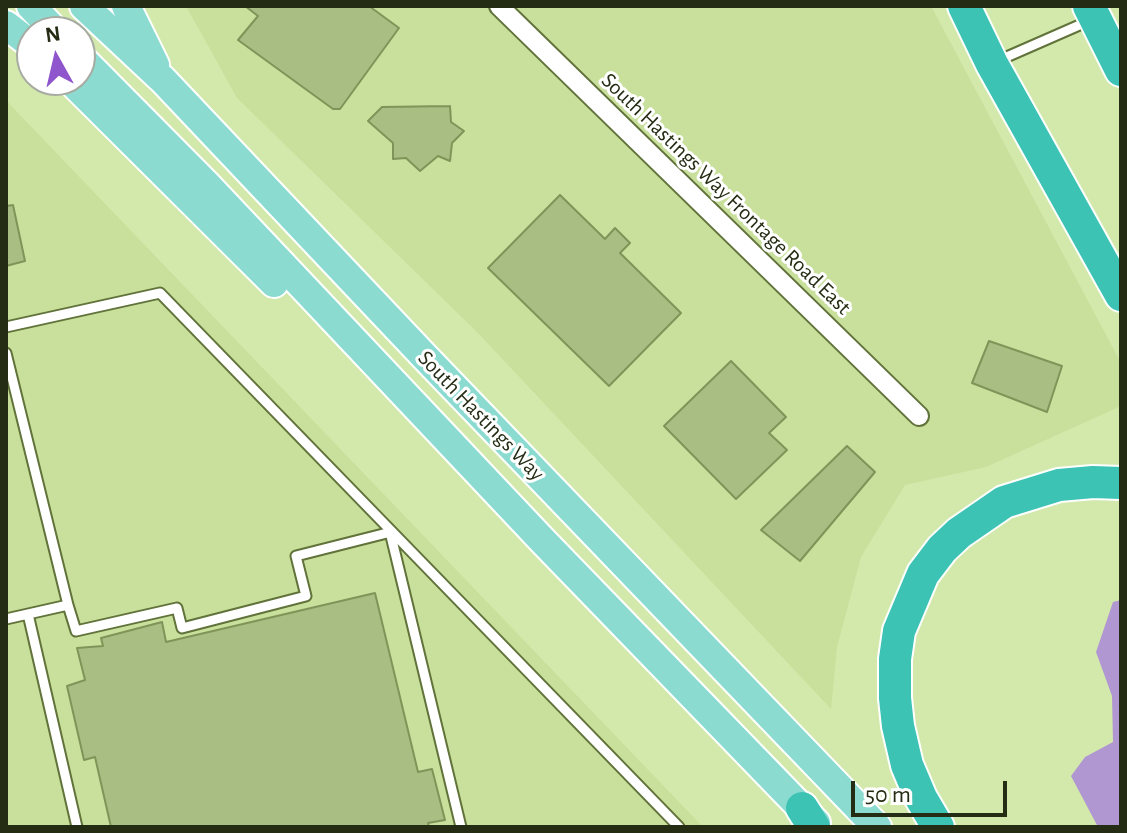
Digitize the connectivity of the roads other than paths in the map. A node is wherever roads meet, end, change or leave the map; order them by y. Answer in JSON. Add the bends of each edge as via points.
{"nodes":[{"id":1,"x":84,"y":6,"type":"edge"},
{"id":2,"x":126,"y":6,"type":"edge"},
{"id":3,"x":499,"y":6,"type":"edge"},
{"id":4,"x":964,"y":6,"type":"edge"},
{"id":5,"x":1092,"y":12,"type":"edge"},
{"id":6,"x":992,"y":64,"type":"junction"},
{"id":7,"x":1121,"y":70,"type":"edge"},
{"id":8,"x":96,"y":73,"type":"edge"},
{"id":9,"x":163,"y":80,"type":"junction"},
{"id":10,"x":86,"y":96,"type":"edge"},
{"id":11,"x":1121,"y":295,"type":"edge"},
{"id":12,"x":6,"y":327,"type":"edge"},
{"id":13,"x":6,"y":353,"type":"edge"},
{"id":14,"x":371,"y":359,"type":"junction"},
{"id":15,"x":919,"y":416,"type":"dead end"},
{"id":16,"x":1121,"y":483,"type":"edge"},
{"id":17,"x":391,"y":532,"type":"junction"},
{"id":18,"x":68,"y":605,"type":"junction"},
{"id":19,"x":28,"y":614,"type":"junction"},
{"id":20,"x":6,"y":619,"type":"edge"},
{"id":21,"x":812,"y":821,"type":"edge"},
{"id":22,"x":77,"y":827,"type":"edge"},
{"id":23,"x":461,"y":827,"type":"edge"},
{"id":24,"x":679,"y":827,"type":"edge"},
{"id":25,"x":877,"y":827,"type":"edge"},
{"id":26,"x":938,"y":827,"type":"edge"}],
"edges":[{"from":1,"to":9,"type":"main road","name":"South Hastings Way"},
{"from":2,"to":9,"type":"main road"},
{"from":3,"to":15,"type":"street","name":"South Hastings Way Frontage Road East"},
{"from":4,"to":6,"type":"highway"},
{"from":5,"to":6,"type":"lane"},
{"from":5,"to":7,"type":"highway"},
{"from":6,"to":11,"type":"highway"},
{"from":8,"to":14,"type":"main road","name":"South Hastings Way"},
{"from":9,"to":25,"type":"main road","name":"South Hastings Way"},
{"from":10,"to":14,"type":"main road","via":[[302,310]]},
{"from":12,"to":17,"type":"lane","via":[[160,293]]},
{"from":13,"to":18,"type":"lane"},
{"from":14,"to":21,"type":"main road","name":"South Hastings Way"},
{"from":16,"to":26,"type":"highway","via":[[1059,485],[1014,498],[967,526],[923,574],[899,631],[895,698],[907,765]]},
{"from":17,"to":18,"type":"lane","via":[[296,556],[306,596],[182,628],[177,608],[76,631]]},
{"from":17,"to":23,"type":"lane"},
{"from":17,"to":24,"type":"lane"},
{"from":18,"to":19,"type":"lane"},
{"from":19,"to":20,"type":"lane"},
{"from":19,"to":22,"type":"lane"}]}
